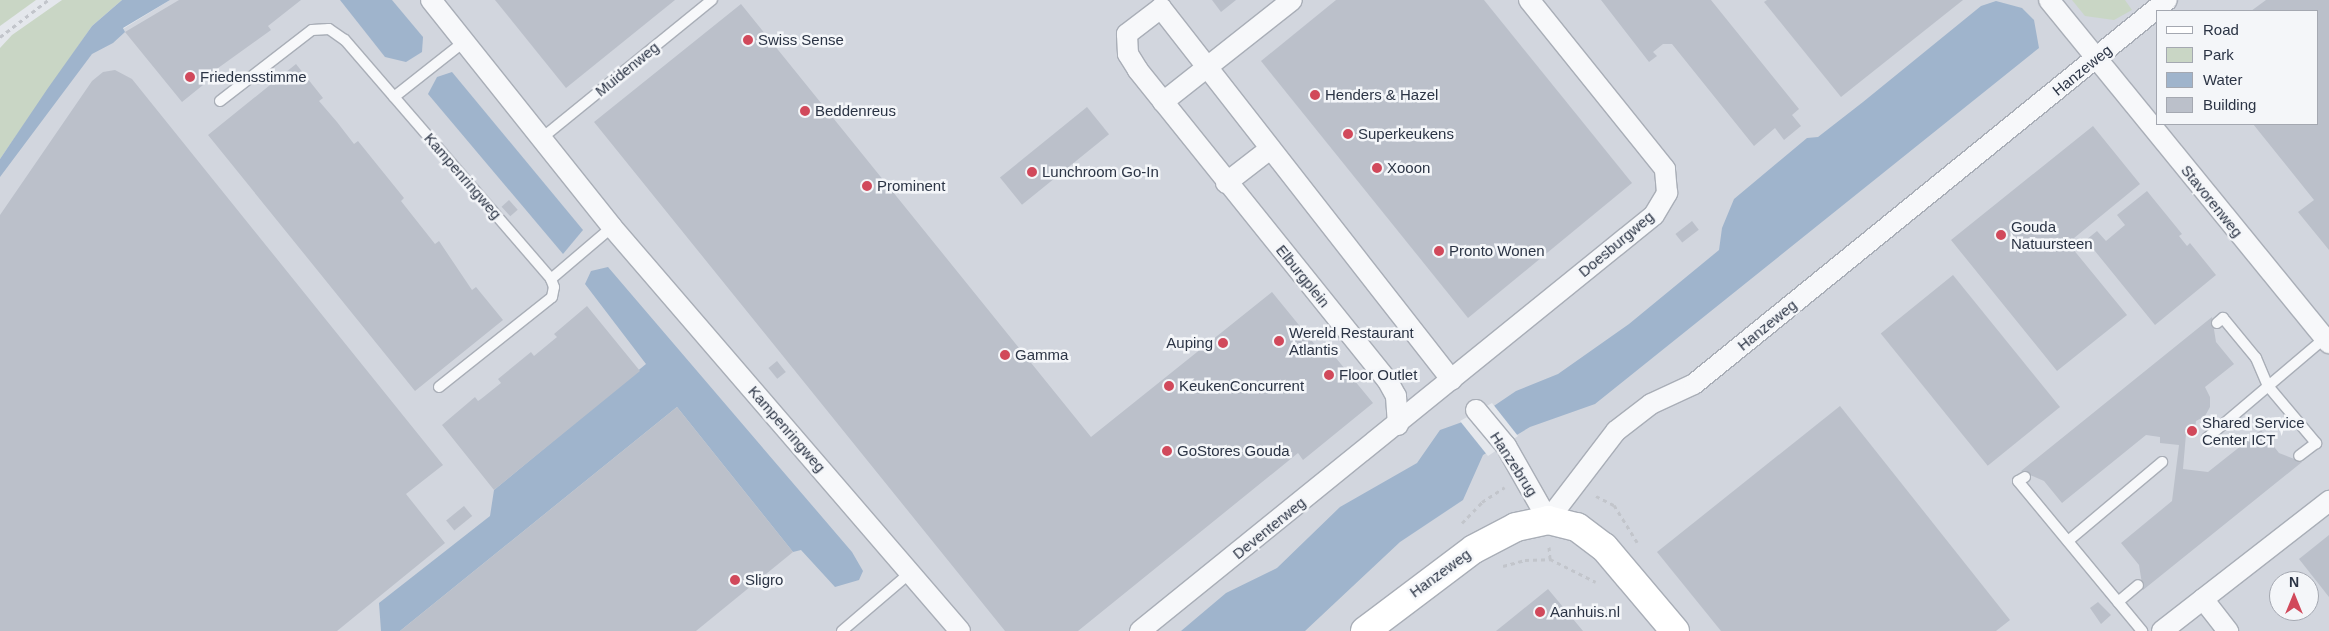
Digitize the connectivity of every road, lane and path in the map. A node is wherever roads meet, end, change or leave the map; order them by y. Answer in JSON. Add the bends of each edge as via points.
{"nodes":[{"id":1,"x":48,"y":0,"type":"edge"},
{"id":2,"x":431,"y":0,"type":"edge"},
{"id":3,"x":712,"y":0,"type":"edge"},
{"id":4,"x":1292,"y":0,"type":"edge"},
{"id":5,"x":1529,"y":0,"type":"edge"},
{"id":6,"x":2050,"y":0,"type":"edge"},
{"id":7,"x":2167,"y":0,"type":"edge"},
{"id":8,"x":0,"y":37,"type":"edge"},
{"id":9,"x":465,"y":41,"type":"junction"},
{"id":10,"x":2095,"y":59,"type":"junction"},
{"id":11,"x":1206,"y":67,"type":"junction"},
{"id":12,"x":394,"y":97,"type":"junction"},
{"id":13,"x":220,"y":101,"type":"dead end"},
{"id":14,"x":1163,"y":102,"type":"junction"},
{"id":15,"x":542,"y":138,"type":"junction"},
{"id":16,"x":1270,"y":149,"type":"junction"},
{"id":17,"x":1226,"y":183,"type":"junction"},
{"id":18,"x":612,"y":227,"type":"junction"},
{"id":19,"x":551,"y":279,"type":"junction"},
{"id":20,"x":2217,"y":323,"type":"dead end"},
{"id":21,"x":2327,"y":341,"type":"edge"},
{"id":22,"x":1452,"y":380,"type":"junction"},
{"id":23,"x":2268,"y":386,"type":"junction"},
{"id":24,"x":439,"y":387,"type":"dead end"},
{"id":25,"x":1476,"y":410,"type":"dead end"},
{"id":26,"x":1398,"y":425,"type":"junction"},
{"id":27,"x":2207,"y":438,"type":"dead end"},
{"id":28,"x":2299,"y":456,"type":"dead end"},
{"id":29,"x":2162,"y":462,"type":"dead end"},
{"id":30,"x":2025,"y":477,"type":"dead end"},
{"id":31,"x":2329,"y":501,"type":"edge"},
{"id":32,"x":1548,"y":520,"type":"junction"},
{"id":33,"x":2068,"y":541,"type":"junction"},
{"id":34,"x":1550,"y":559,"type":"dead end"},
{"id":35,"x":911,"y":572,"type":"junction"},
{"id":36,"x":1602,"y":585,"type":"dead end"},
{"id":37,"x":2138,"y":585,"type":"dead end"},
{"id":38,"x":2203,"y":599,"type":"junction"},
{"id":39,"x":2118,"y":602,"type":"junction"},
{"id":40,"x":842,"y":631,"type":"edge"},
{"id":41,"x":960,"y":631,"type":"edge"},
{"id":42,"x":1140,"y":631,"type":"edge"},
{"id":43,"x":1364,"y":631,"type":"edge"},
{"id":44,"x":1675,"y":631,"type":"edge"},
{"id":45,"x":2142,"y":631,"type":"edge"},
{"id":46,"x":2162,"y":631,"type":"edge"},
{"id":47,"x":2228,"y":631,"type":"edge"}],
"edges":[{"from":1,"to":8,"type":"path"},
{"from":2,"to":9,"type":"street","name":"Kampenringweg"},
{"from":3,"to":15,"type":"lane","name":"Muidenweg"},
{"from":4,"to":11,"type":"street"},
{"from":5,"to":22,"type":"street","name":"Doesburgweg","via":[[1666,169],[1667,193],[1654,215]]},
{"from":6,"to":10,"type":"street"},
{"from":7,"to":10,"type":"street","name":"Hanzeweg"},
{"from":9,"to":12,"type":"lane"},
{"from":9,"to":15,"type":"street","name":"Kampenringweg"},
{"from":10,"to":21,"type":"street","name":"Stavorenweg"},
{"from":10,"to":32,"type":"street","name":"Hanzeweg","via":[[1694,384],[1651,404],[1616,430]]},
{"from":11,"to":14,"type":"street"},
{"from":11,"to":14,"type":"street","name":"Elburgplein","via":[[1161,8],[1127,34],[1128,54]]},
{"from":11,"to":16,"type":"street","name":"Elburgplein"},
{"from":12,"to":13,"type":"lane","name":"Kampenringweg","via":[[345,40],[329,29],[312,30]]},
{"from":12,"to":19,"type":"lane","name":"Kampenringweg"},
{"from":14,"to":17,"type":"street","name":"Elburgplein"},
{"from":15,"to":18,"type":"street","name":"Kampenringweg"},
{"from":16,"to":17,"type":"street"},
{"from":16,"to":22,"type":"street","name":"Elburgplein"},
{"from":17,"to":26,"type":"street","name":"Elburgplein","via":[[1387,380],[1396,396]]},
{"from":18,"to":19,"type":"lane"},
{"from":18,"to":35,"type":"street","name":"Kampenringweg"},
{"from":19,"to":24,"type":"lane","via":[[552,297]]},
{"from":20,"to":23,"type":"lane","via":[[2223,318],[2256,358]]},
{"from":21,"to":23,"type":"lane"},
{"from":22,"to":26,"type":"street","name":"Doesburgweg"},
{"from":23,"to":27,"type":"lane"},
{"from":23,"to":28,"type":"lane","via":[[2316,443]]},
{"from":25,"to":32,"type":"street","name":"Hanzebrug","via":[[1506,446]]},
{"from":26,"to":42,"type":"street","name":"Deventerweg"},
{"from":29,"to":33,"type":"lane"},
{"from":30,"to":33,"type":"lane","via":[[2018,481]]},
{"from":31,"to":38,"type":"street"},
{"from":32,"to":43,"type":"street","name":"Hanzeweg","via":[[1516,527],[1474,549]]},
{"from":32,"to":44,"type":"street","via":[[1577,528],[1604,547]]},
{"from":33,"to":39,"type":"lane"},
{"from":34,"to":36,"type":"path"},
{"from":35,"to":40,"type":"lane"},
{"from":35,"to":41,"type":"street","name":"Kampenringweg"},
{"from":37,"to":39,"type":"lane"},
{"from":38,"to":46,"type":"street"},
{"from":38,"to":47,"type":"street"},
{"from":39,"to":45,"type":"lane"}]}
